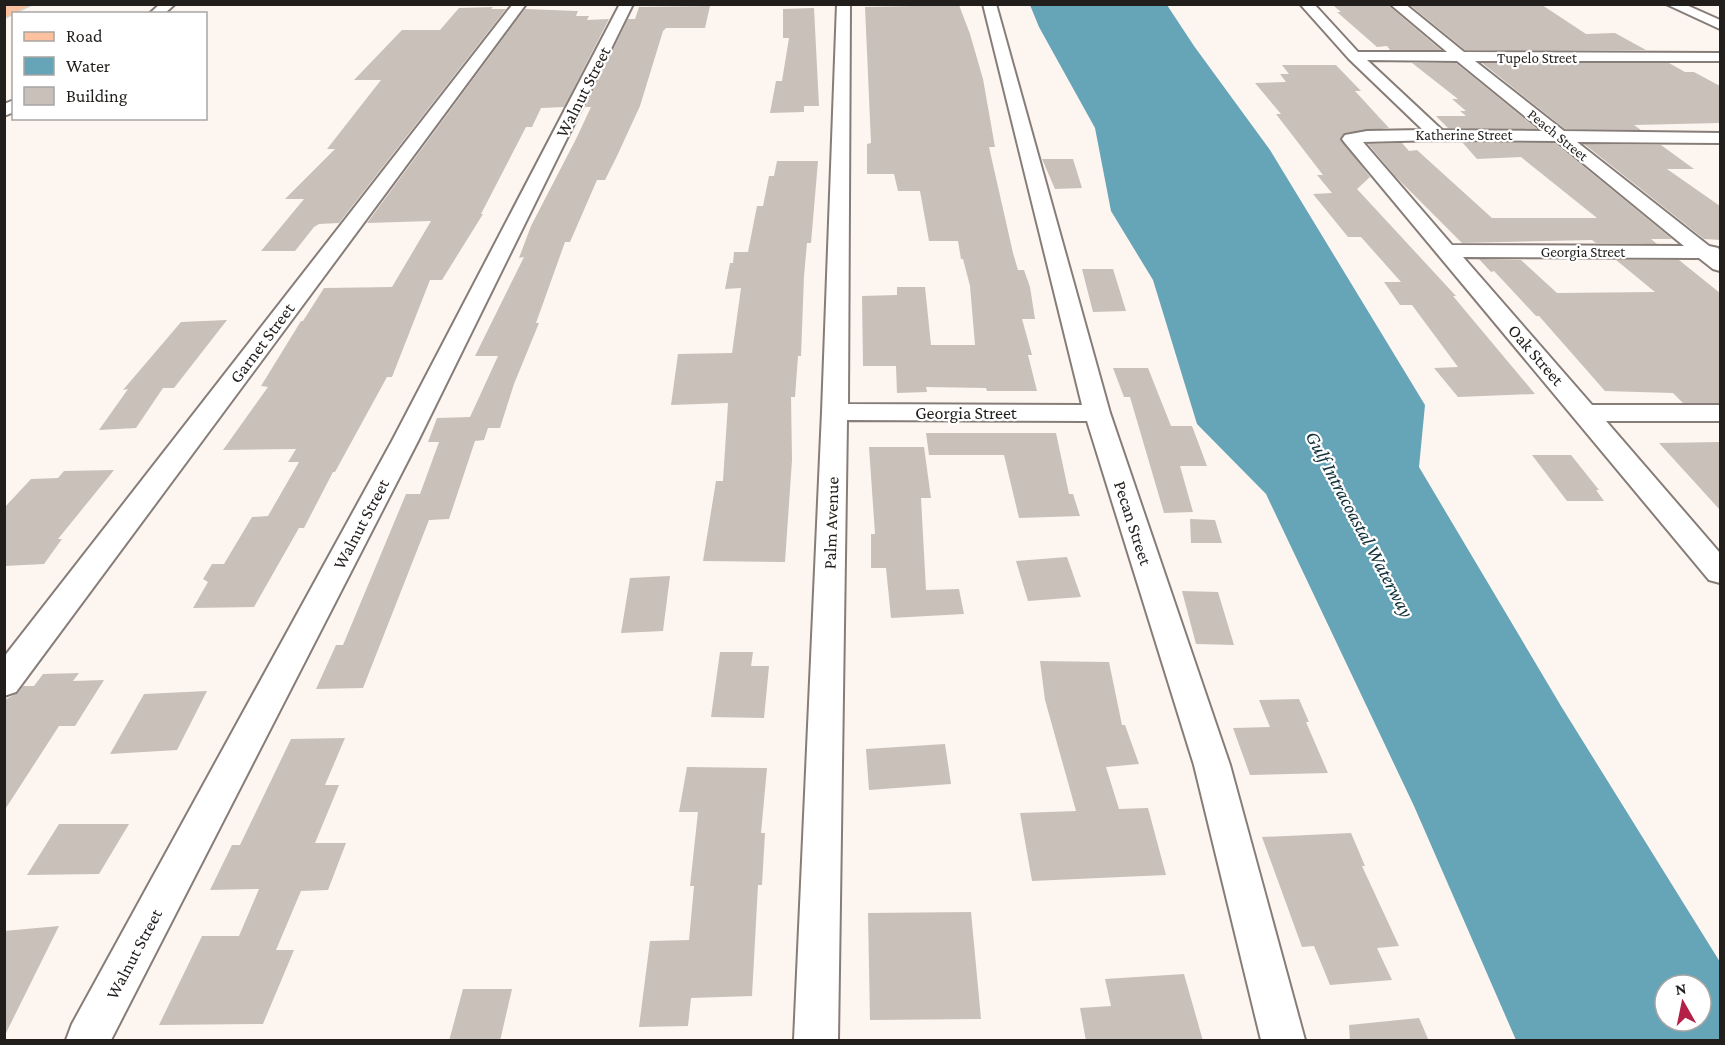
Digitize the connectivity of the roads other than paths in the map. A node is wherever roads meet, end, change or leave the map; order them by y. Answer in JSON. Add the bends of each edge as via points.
{"nodes":[{"id":1,"x":25,"y":4,"type":"edge"},
{"id":2,"x":520,"y":4,"type":"edge"},
{"id":3,"x":627,"y":4,"type":"edge"},
{"id":4,"x":843,"y":4,"type":"edge"},
{"id":5,"x":989,"y":4,"type":"edge"},
{"id":6,"x":1306,"y":4,"type":"edge"},
{"id":7,"x":1396,"y":4,"type":"edge"},
{"id":8,"x":1672,"y":4,"type":"edge"},
{"id":9,"x":4,"y":14,"type":"edge"},
{"id":10,"x":1720,"y":25,"type":"edge"},
{"id":11,"x":1354,"y":57,"type":"junction"},
{"id":12,"x":1720,"y":57,"type":"edge"},
{"id":13,"x":1463,"y":58,"type":"junction"},
{"id":14,"x":1438,"y":135,"type":"junction"},
{"id":15,"x":1558,"y":135,"type":"junction"},
{"id":16,"x":1720,"y":138,"type":"edge"},
{"id":17,"x":1351,"y":139,"type":"joint"},
{"id":18,"x":1446,"y":251,"type":"junction"},
{"id":19,"x":1712,"y":252,"type":"edge"},
{"id":20,"x":1720,"y":266,"type":"edge"},
{"id":21,"x":835,"y":412,"type":"junction"},
{"id":22,"x":1097,"y":413,"type":"junction"},
{"id":23,"x":1720,"y":413,"type":"edge"},
{"id":24,"x":1586,"y":414,"type":"junction"},
{"id":25,"x":1720,"y":572,"type":"edge"},
{"id":26,"x":4,"y":682,"type":"edge"},
{"id":27,"x":88,"y":1041,"type":"edge"},
{"id":28,"x":816,"y":1041,"type":"edge"},
{"id":29,"x":1283,"y":1041,"type":"edge"}],
"edges":[{"from":1,"to":9,"type":"main road"},
{"from":2,"to":26,"type":"street","name":"Garnet Street"},
{"from":3,"to":27,"type":"street","name":"Walnut Street","via":[[405,441]]},
{"from":4,"to":21,"type":"street","name":"Palm Avenue"},
{"from":5,"to":22,"type":"street","name":"Pecan Street"},
{"from":6,"to":11,"type":"street"},
{"from":7,"to":13,"type":"street","name":"Peach Street"},
{"from":8,"to":10,"type":"street"},
{"from":11,"to":13,"type":"street","name":"Tupelo Street"},
{"from":11,"to":14,"type":"street"},
{"from":12,"to":13,"type":"street","name":"Tupelo Street"},
{"from":13,"to":15,"type":"street","name":"Peach Street"},
{"from":14,"to":15,"type":"street","name":"Katherine Street"},
{"from":14,"to":17,"type":"street","name":"Katherine Street"},
{"from":15,"to":16,"type":"street","name":"Katherine Street"},
{"from":15,"to":19,"type":"street","name":"Peach Street"},
{"from":17,"to":18,"type":"street","name":"Oak Street"},
{"from":18,"to":19,"type":"street","name":"Georgia Street"},
{"from":18,"to":24,"type":"street","name":"Oak Street"},
{"from":19,"to":20,"type":"street","name":"Peach Street"},
{"from":21,"to":22,"type":"street","name":"Georgia Street"},
{"from":21,"to":28,"type":"street","name":"Palm Avenue"},
{"from":22,"to":29,"type":"street","name":"Pecan Street","via":[[1212,765]]},
{"from":23,"to":24,"type":"street"},
{"from":24,"to":25,"type":"street","name":"Oak Street"}]}
